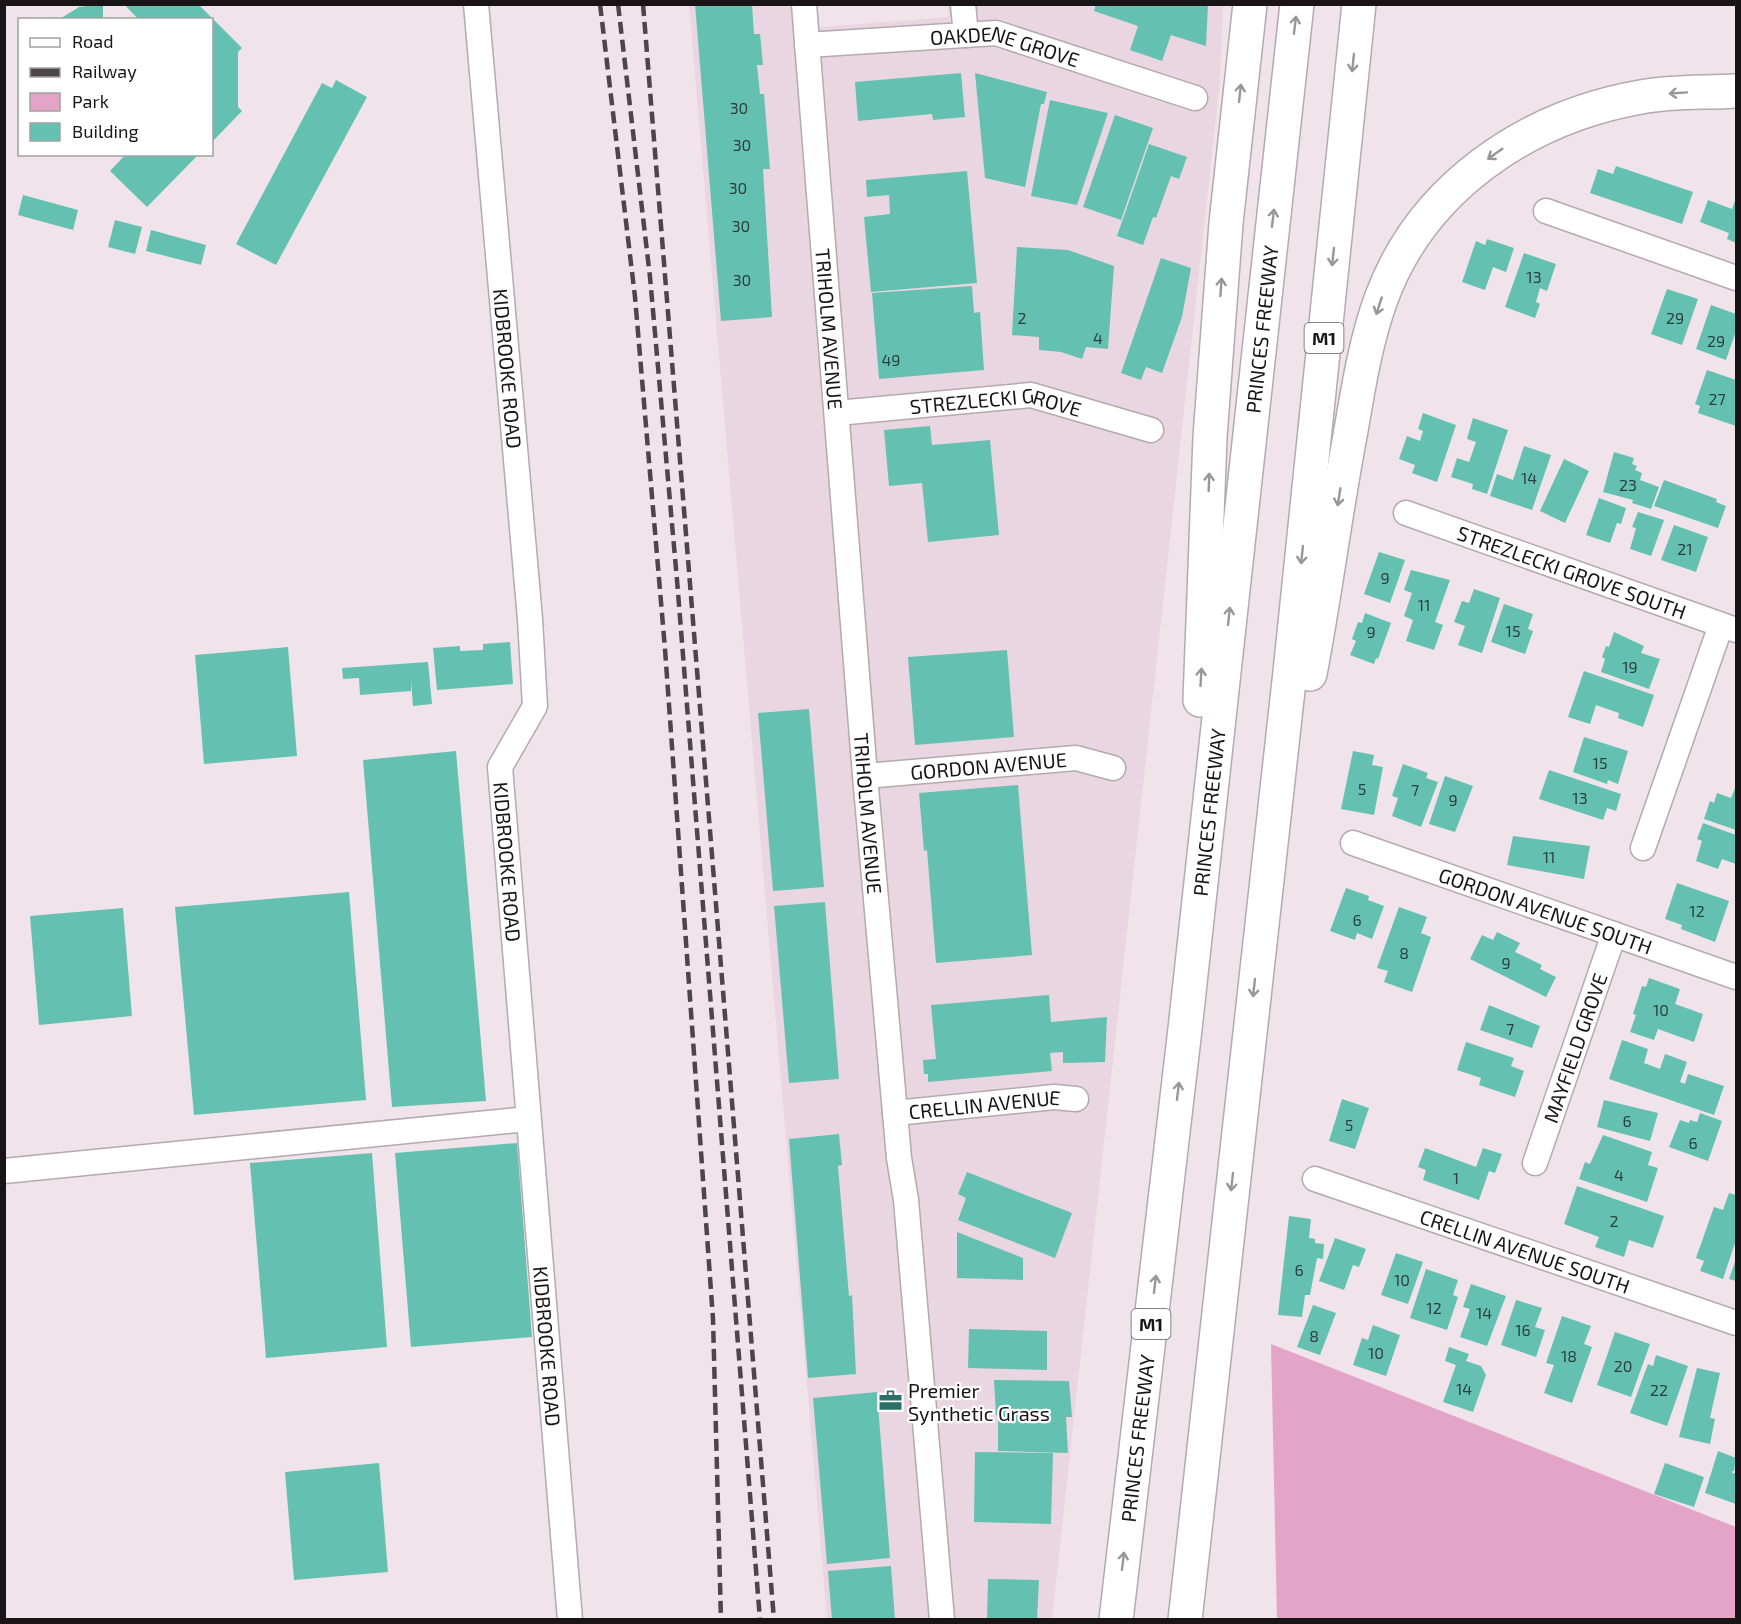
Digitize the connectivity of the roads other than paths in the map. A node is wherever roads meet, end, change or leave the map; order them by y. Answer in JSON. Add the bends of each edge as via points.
{"nodes":[{"id":1,"x":476,"y":4,"type":"edge"},
{"id":2,"x":804,"y":4,"type":"edge"},
{"id":3,"x":963,"y":4,"type":"edge"},
{"id":4,"x":1250,"y":4,"type":"edge"},
{"id":5,"x":1297,"y":4,"type":"edge"},
{"id":6,"x":1359,"y":4,"type":"edge"},
{"id":7,"x":966,"y":35,"type":"junction"},
{"id":8,"x":807,"y":45,"type":"junction"},
{"id":9,"x":1737,"y":91,"type":"edge"},
{"id":10,"x":1195,"y":98,"type":"dead end"},
{"id":11,"x":1546,"y":211,"type":"dead end"},
{"id":12,"x":1737,"y":278,"type":"edge"},
{"id":13,"x":837,"y":413,"type":"junction"},
{"id":14,"x":1151,"y":430,"type":"dead end"},
{"id":15,"x":1406,"y":513,"type":"dead end"},
{"id":16,"x":1729,"y":627,"type":"edge"},
{"id":17,"x":1113,"y":768,"type":"dead end"},
{"id":18,"x":865,"y":776,"type":"junction"},
{"id":19,"x":1353,"y":843,"type":"dead end"},
{"id":20,"x":1642,"y":848,"type":"dead end"},
{"id":21,"x":1260,"y":930,"type":"junction"},
{"id":22,"x":1614,"y":934,"type":"junction"},
{"id":23,"x":1737,"y":977,"type":"edge"},
{"id":24,"x":1185,"y":1029,"type":"junction"},
{"id":25,"x":1076,"y":1100,"type":"dead end"},
{"id":26,"x":895,"y":1113,"type":"junction"},
{"id":27,"x":528,"y":1119,"type":"junction"},
{"id":28,"x":1535,"y":1163,"type":"dead end"},
{"id":29,"x":4,"y":1171,"type":"edge"},
{"id":30,"x":1315,"y":1179,"type":"dead end"},
{"id":31,"x":1737,"y":1323,"type":"edge"},
{"id":32,"x":1214,"y":1344,"type":"junction"},
{"id":33,"x":570,"y":1620,"type":"edge"},
{"id":34,"x":942,"y":1620,"type":"edge"},
{"id":35,"x":1116,"y":1620,"type":"edge"},
{"id":36,"x":1185,"y":1620,"type":"edge"},
{"id":37,"x":1208,"y":1620,"type":"edge"}],
"edges":[{"from":1,"to":27,"type":"street","name":"KIDBROOKE ROAD","via":[[535,706],[500,767]]},
{"from":2,"to":8,"type":"street","name":"TRIHOLM AVENUE"},
{"from":3,"to":7,"type":"street"},
{"from":24,"to":4,"type":"highway","one_way":true,"via":[[1210,437],[1226,222]]},
{"from":24,"to":5,"type":"highway","name":"PRINCES FREEWAY","number":"M1","one_way":true},
{"from":6,"to":21,"type":"highway","number":"M1","one_way":true},
{"from":7,"to":8,"type":"street","name":"OAKDENE GROVE"},
{"from":7,"to":10,"type":"street","name":"OAKDENE GROVE","via":[[996,33]]},
{"from":8,"to":13,"type":"street","name":"TRIHOLM AVENUE"},
{"from":9,"to":21,"type":"highway","one_way":true,"via":[[1642,97],[1602,105],[1536,129],[1479,165],[1452,189],[1404,251],[1381,298],[1365,357],[1312,663]]},
{"from":11,"to":12,"type":"street"},
{"from":13,"to":14,"type":"street","name":"STREZLECKI GROVE","via":[[1030,395]]},
{"from":13,"to":18,"type":"street","name":"TRIHOLM AVENUE"},
{"from":15,"to":16,"type":"street","name":"STREZLECKI GROVE SOUTH"},
{"from":16,"to":20,"type":"street"},
{"from":17,"to":18,"type":"street","name":"GORDON AVENUE","via":[[1076,758]]},
{"from":18,"to":26,"type":"street","name":"TRIHOLM AVENUE"},
{"from":19,"to":22,"type":"street","name":"GORDON AVENUE SOUTH"},
{"from":21,"to":32,"type":"highway","number":"M1","one_way":true},
{"from":22,"to":23,"type":"street","name":"GORDON AVENUE SOUTH"},
{"from":22,"to":28,"type":"street","name":"MAYFIELD GROVE"},
{"from":35,"to":24,"type":"highway","name":"PRINCES FREEWAY","number":"M1","one_way":true},
{"from":25,"to":26,"type":"street","name":"CRELLIN AVENUE","via":[[1054,1097]]},
{"from":26,"to":34,"type":"street","name":"TRIHOLM AVENUE"},
{"from":27,"to":29,"type":"street"},
{"from":27,"to":33,"type":"street","name":"KIDBROOKE ROAD"},
{"from":30,"to":31,"type":"street","name":"CRELLIN AVENUE SOUTH"},
{"from":32,"to":36,"type":"highway","number":"M1"},
{"from":32,"to":37,"type":"highway"}]}
